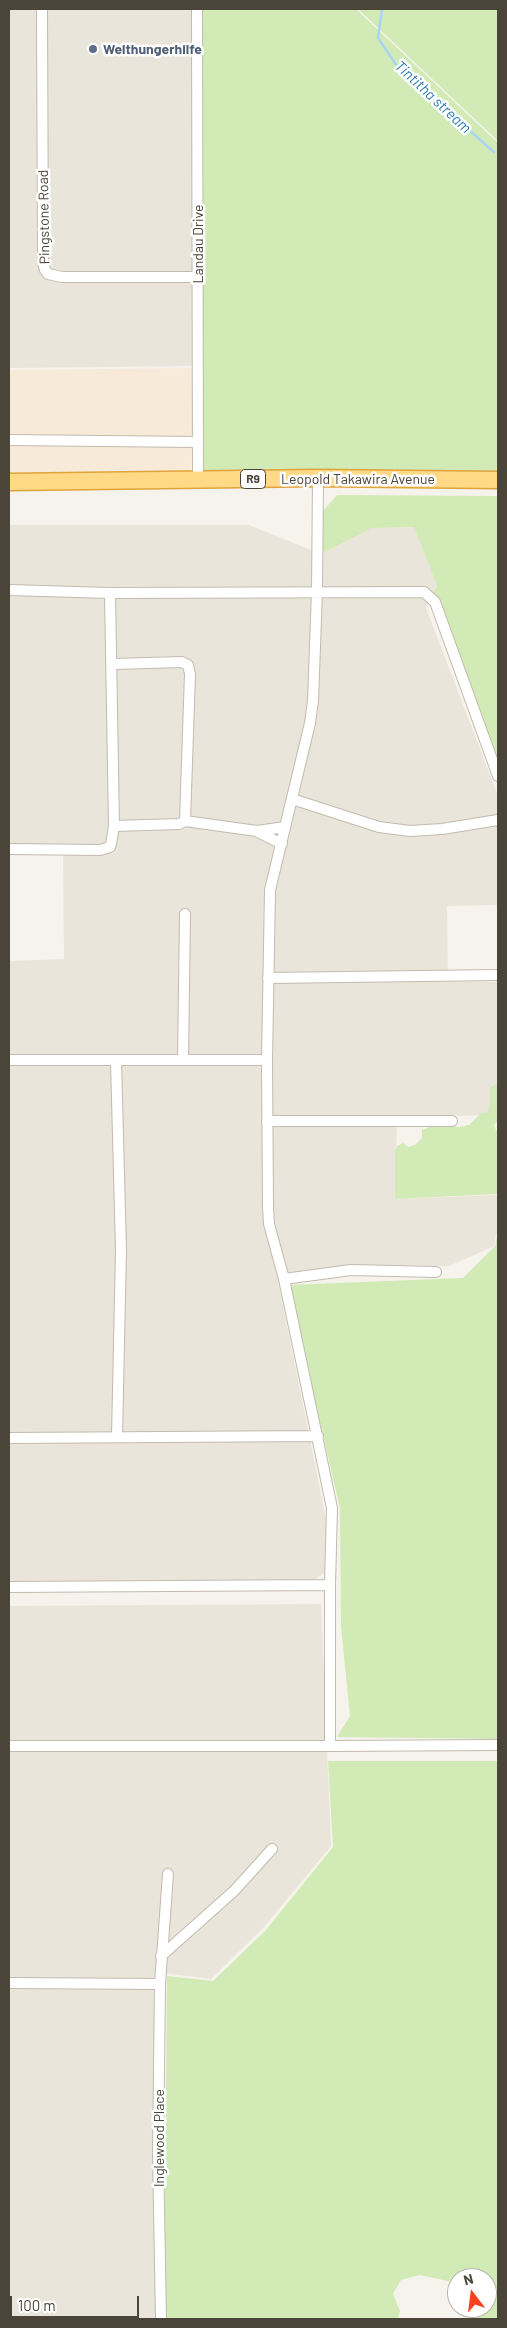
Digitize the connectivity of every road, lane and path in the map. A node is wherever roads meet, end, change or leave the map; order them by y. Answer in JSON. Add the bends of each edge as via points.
{"nodes":[{"id":1,"x":42,"y":9,"type":"edge"},
{"id":2,"x":197,"y":9,"type":"edge"},
{"id":3,"x":198,"y":277,"type":"junction"},
{"id":4,"x":9,"y":440,"type":"edge"},
{"id":5,"x":197,"y":442,"type":"junction"},
{"id":6,"x":318,"y":478,"type":"junction"},
{"id":7,"x":198,"y":480,"type":"junction"},
{"id":8,"x":498,"y":480,"type":"edge"},
{"id":9,"x":9,"y":482,"type":"edge"},
{"id":10,"x":9,"y":590,"type":"edge"},
{"id":11,"x":318,"y":591,"type":"junction"},
{"id":12,"x":110,"y":593,"type":"junction"},
{"id":13,"x":113,"y":664,"type":"junction"},
{"id":14,"x":498,"y":776,"type":"edge"},
{"id":15,"x":292,"y":798,"type":"junction"},
{"id":16,"x":498,"y":820,"type":"edge"},
{"id":17,"x":185,"y":821,"type":"junction"},
{"id":18,"x":114,"y":826,"type":"junction"},
{"id":19,"x":285,"y":827,"type":"junction"},
{"id":20,"x":257,"y":832,"type":"junction"},
{"id":21,"x":282,"y":844,"type":"junction"},
{"id":22,"x":9,"y":849,"type":"edge"},
{"id":23,"x":185,"y":914,"type":"dead end"},
{"id":24,"x":498,"y":974,"type":"edge"},
{"id":25,"x":268,"y":978,"type":"junction"},
{"id":26,"x":9,"y":1060,"type":"edge"},
{"id":27,"x":116,"y":1060,"type":"junction"},
{"id":28,"x":183,"y":1060,"type":"junction"},
{"id":29,"x":267,"y":1060,"type":"junction"},
{"id":30,"x":267,"y":1121,"type":"junction"},
{"id":31,"x":452,"y":1121,"type":"dead end"},
{"id":32,"x":436,"y":1272,"type":"dead end"},
{"id":33,"x":284,"y":1278,"type":"junction"},
{"id":34,"x":318,"y":1436,"type":"junction"},
{"id":35,"x":9,"y":1438,"type":"edge"},
{"id":36,"x":117,"y":1438,"type":"junction"},
{"id":37,"x":330,"y":1586,"type":"junction"},
{"id":38,"x":9,"y":1587,"type":"edge"},
{"id":39,"x":9,"y":1746,"type":"edge"},
{"id":40,"x":330,"y":1746,"type":"junction"},
{"id":41,"x":498,"y":1746,"type":"edge"},
{"id":42,"x":272,"y":1849,"type":"dead end"},
{"id":43,"x":168,"y":1874,"type":"dead end"},
{"id":44,"x":161,"y":1956,"type":"junction"},
{"id":45,"x":9,"y":1983,"type":"edge"},
{"id":46,"x":160,"y":1984,"type":"junction"},
{"id":47,"x":161,"y":2319,"type":"edge"}],
"edges":[{"from":1,"to":3,"type":"street","name":"Pingstone Road","via":[[45,270],[62,278]]},
{"from":2,"to":3,"type":"street","name":"Landau Drive"},
{"from":3,"to":5,"type":"street","name":"Landau Drive"},
{"from":4,"to":5,"type":"street"},
{"from":5,"to":7,"type":"street","name":"Landau Drive"},
{"from":6,"to":7,"type":"highway","name":"Leopold Takawira Avenue","number":"R9"},
{"from":6,"to":8,"type":"highway","name":"Leopold Takawira Avenue","number":"R9"},
{"from":6,"to":11,"type":"street"},
{"from":7,"to":9,"type":"highway","name":"Leopold Takawira Avenue","number":"R9"},
{"from":10,"to":12,"type":"street"},
{"from":11,"to":12,"type":"street"},
{"from":11,"to":14,"type":"street","via":[[424,592],[432,597]]},
{"from":11,"to":15,"type":"street","via":[[313,701]]},
{"from":12,"to":13,"type":"street"},
{"from":13,"to":17,"type":"street","via":[[182,662],[189,669]]},
{"from":13,"to":18,"type":"street"},
{"from":15,"to":16,"type":"street","via":[[379,827],[410,830],[450,828]]},
{"from":15,"to":19,"type":"street"},
{"from":17,"to":18,"type":"street","via":[[179,824]]},
{"from":17,"to":20,"type":"street"},
{"from":18,"to":22,"type":"street","via":[[110,847],[100,850]]},
{"from":19,"to":20,"type":"street"},
{"from":19,"to":21,"type":"street"},
{"from":20,"to":21,"type":"street"},
{"from":21,"to":25,"type":"street","via":[[270,890]]},
{"from":23,"to":28,"type":"street"},
{"from":24,"to":25,"type":"street"},
{"from":25,"to":29,"type":"street"},
{"from":26,"to":27,"type":"street"},
{"from":27,"to":28,"type":"street"},
{"from":27,"to":36,"type":"street","via":[[121,1250]]},
{"from":28,"to":29,"type":"street"},
{"from":29,"to":30,"type":"street"},
{"from":30,"to":31,"type":"street"},
{"from":30,"to":33,"type":"street","via":[[268,1213]]},
{"from":32,"to":33,"type":"street","via":[[351,1270]]},
{"from":33,"to":34,"type":"street"},
{"from":34,"to":36,"type":"street"},
{"from":34,"to":37,"type":"street","via":[[332,1508]]},
{"from":35,"to":36,"type":"street"},
{"from":37,"to":38,"type":"street"},
{"from":37,"to":40,"type":"street"},
{"from":39,"to":40,"type":"street"},
{"from":40,"to":41,"type":"street"},
{"from":42,"to":44,"type":"street","via":[[234,1891]]},
{"from":43,"to":44,"type":"street","name":"Inglewood Place"},
{"from":44,"to":46,"type":"street","name":"Inglewood Place"},
{"from":45,"to":46,"type":"street"},
{"from":46,"to":47,"type":"street","name":"Inglewood Place","via":[[158,2153]]}]}
